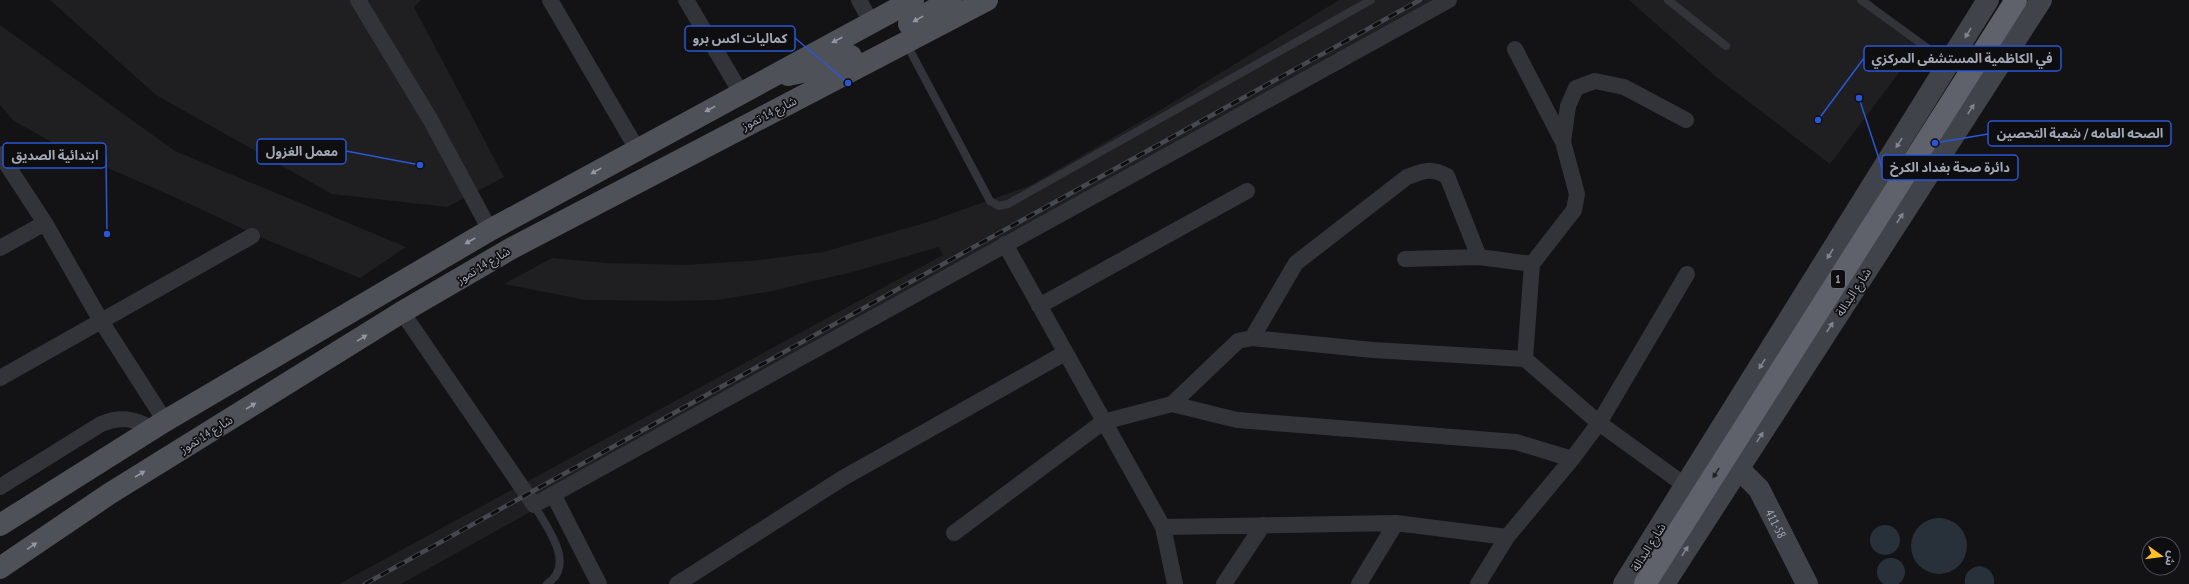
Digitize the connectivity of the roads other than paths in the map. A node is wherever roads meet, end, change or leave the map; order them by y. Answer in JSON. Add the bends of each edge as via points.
{"nodes":[{"id":1,"x":358,"y":0,"type":"edge"},
{"id":2,"x":550,"y":0,"type":"edge"},
{"id":3,"x":686,"y":0,"type":"edge"},
{"id":4,"x":859,"y":0,"type":"edge"},
{"id":5,"x":914,"y":0,"type":"edge"},
{"id":6,"x":952,"y":0,"type":"edge"},
{"id":7,"x":987,"y":0,"type":"edge"},
{"id":8,"x":1371,"y":0,"type":"edge"},
{"id":9,"x":1449,"y":0,"type":"edge"},
{"id":10,"x":1668,"y":0,"type":"edge"},
{"id":11,"x":1861,"y":0,"type":"edge"},
{"id":12,"x":1988,"y":0,"type":"edge"},
{"id":13,"x":2016,"y":0,"type":"edge"},
{"id":14,"x":2041,"y":0,"type":"edge"},
{"id":15,"x":871,"y":22,"type":"junction"},
{"id":16,"x":905,"y":42,"type":"junction"},
{"id":17,"x":1726,"y":46,"type":"dead end"},
{"id":18,"x":1515,"y":48,"type":"dead end"},
{"id":19,"x":1948,"y":64,"type":"junction"},
{"id":20,"x":771,"y":78,"type":"junction"},
{"id":21,"x":741,"y":93,"type":"junction"},
{"id":22,"x":1686,"y":120,"type":"dead end"},
{"id":23,"x":1563,"y":142,"type":"junction"},
{"id":24,"x":638,"y":149,"type":"junction"},
{"id":25,"x":0,"y":154,"type":"edge"},
{"id":26,"x":1247,"y":191,"type":"dead end"},
{"id":27,"x":45,"y":223,"type":"junction"},
{"id":28,"x":490,"y":230,"type":"junction"},
{"id":29,"x":252,"y":236,"type":"dead end"},
{"id":30,"x":1005,"y":244,"type":"junction"},
{"id":31,"x":0,"y":248,"type":"edge"},
{"id":32,"x":1479,"y":257,"type":"junction"},
{"id":33,"x":1405,"y":259,"type":"dead end"},
{"id":34,"x":1532,"y":264,"type":"junction"},
{"id":35,"x":1687,"y":274,"type":"dead end"},
{"id":36,"x":1039,"y":306,"type":"junction"},
{"id":37,"x":402,"y":312,"type":"junction"},
{"id":38,"x":101,"y":321,"type":"junction"},
{"id":39,"x":1252,"y":338,"type":"junction"},
{"id":40,"x":1065,"y":353,"type":"junction"},
{"id":41,"x":1525,"y":359,"type":"junction"},
{"id":42,"x":0,"y":378,"type":"edge"},
{"id":43,"x":1172,"y":404,"type":"junction"},
{"id":44,"x":1103,"y":422,"type":"junction"},
{"id":45,"x":1599,"y":423,"type":"junction"},
{"id":46,"x":158,"y":425,"type":"junction"},
{"id":47,"x":1572,"y":459,"type":"junction"},
{"id":48,"x":1739,"y":469,"type":"junction"},
{"id":49,"x":1686,"y":486,"type":"junction"},
{"id":50,"x":0,"y":487,"type":"edge"},
{"id":51,"x":554,"y":494,"type":"junction"},
{"id":52,"x":534,"y":505,"type":"junction"},
{"id":53,"x":1396,"y":523,"type":"junction"},
{"id":54,"x":0,"y":525,"type":"edge"},
{"id":55,"x":1263,"y":525,"type":"junction"},
{"id":56,"x":1163,"y":527,"type":"junction"},
{"id":57,"x":954,"y":533,"type":"dead end"},
{"id":58,"x":1507,"y":537,"type":"junction"},
{"id":59,"x":0,"y":568,"type":"edge"},
{"id":60,"x":547,"y":584,"type":"edge"},
{"id":61,"x":599,"y":584,"type":"edge"},
{"id":62,"x":677,"y":584,"type":"edge"},
{"id":63,"x":1175,"y":584,"type":"edge"},
{"id":64,"x":1224,"y":584,"type":"edge"},
{"id":65,"x":1359,"y":584,"type":"edge"},
{"id":66,"x":1478,"y":584,"type":"edge"},
{"id":67,"x":1624,"y":584,"type":"edge"},
{"id":68,"x":1645,"y":584,"type":"edge"},
{"id":69,"x":1664,"y":584,"type":"edge"},
{"id":70,"x":1807,"y":584,"type":"edge"}],
"edges":[{"from":1,"to":28,"type":"street","via":[[430,119]]},
{"from":2,"to":24,"type":"street"},
{"from":3,"to":21,"type":"street"},
{"from":4,"to":15,"type":"street"},
{"from":5,"to":15,"type":"main road"},
{"from":6,"to":20,"type":"main road","one_way":true,"via":[[842,60],[807,72]]},
{"from":7,"to":16,"type":"main road","name":"شارع 14 تموز"},
{"from":8,"to":16,"type":"lane","via":[[1015,200],[999,206],[990,202]]},
{"from":9,"to":30,"type":"street"},
{"from":10,"to":17,"type":"lane"},
{"from":11,"to":19,"type":"lane"},
{"from":12,"to":19,"type":"main road","name":"شارع البدالة","one_way":true},
{"from":13,"to":68,"type":"highway","number":"1","one_way":true},
{"from":48,"to":14,"type":"main road","name":"شارع البدالة","one_way":true},
{"from":15,"to":20,"type":"main road","one_way":true},
{"from":16,"to":37,"type":"main road","name":"شارع 14 تموز","via":[[558,222]]},
{"from":18,"to":23,"type":"street"},
{"from":19,"to":49,"type":"main road","name":"شارع البدالة","one_way":true},
{"from":20,"to":21,"type":"main road"},
{"from":21,"to":24,"type":"main road","one_way":true},
{"from":22,"to":23,"type":"street","via":[[1624,87],[1595,82],[1576,88],[1568,106]]},
{"from":23,"to":34,"type":"street","via":[[1577,194],[1574,210]]},
{"from":24,"to":28,"type":"main road","one_way":true},
{"from":25,"to":27,"type":"street"},
{"from":26,"to":36,"type":"street"},
{"from":27,"to":31,"type":"street"},
{"from":27,"to":38,"type":"street"},
{"from":28,"to":46,"type":"main road","one_way":true},
{"from":29,"to":38,"type":"street"},
{"from":30,"to":36,"type":"street"},
{"from":30,"to":51,"type":"street"},
{"from":32,"to":33,"type":"street"},
{"from":32,"to":34,"type":"street"},
{"from":32,"to":39,"type":"street","via":[[1447,176],[1436,170],[1421,172],[1407,177],[1296,263]]},
{"from":34,"to":41,"type":"street"},
{"from":35,"to":45,"type":"street"},
{"from":36,"to":40,"type":"street"},
{"from":37,"to":52,"type":"street"},
{"from":59,"to":37,"type":"main road","name":"شارع 14 تموز","one_way":true,"via":[[109,494]]},
{"from":38,"to":42,"type":"street"},
{"from":38,"to":46,"type":"street"},
{"from":39,"to":41,"type":"street","via":[[1373,350]]},
{"from":39,"to":43,"type":"street","via":[[1238,341]]},
{"from":40,"to":44,"type":"street"},
{"from":40,"to":62,"type":"street","via":[[843,478]]},
{"from":41,"to":45,"type":"street"},
{"from":43,"to":44,"type":"street"},
{"from":43,"to":47,"type":"street","via":[[1237,420],[1516,442]]},
{"from":44,"to":56,"type":"street"},
{"from":44,"to":57,"type":"street"},
{"from":45,"to":47,"type":"street"},
{"from":45,"to":49,"type":"street"},
{"from":46,"to":50,"type":"street","via":[[132,419],[111,420]]},
{"from":46,"to":54,"type":"main road"},
{"from":47,"to":58,"type":"street"},
{"from":69,"to":48,"type":"main road","name":"شارع البدالة","one_way":true},
{"from":48,"to":70,"type":"main road","name":"411-58","via":[[1759,489]]},
{"from":49,"to":67,"type":"main road","name":"شارع البدالة"},
{"from":51,"to":52,"type":"street"},
{"from":51,"to":61,"type":"street"},
{"from":52,"to":60,"type":"lane","via":[[551,534],[561,561],[559,571]]},
{"from":53,"to":55,"type":"street"},
{"from":53,"to":58,"type":"street"},
{"from":53,"to":65,"type":"street"},
{"from":55,"to":56,"type":"street"},
{"from":55,"to":64,"type":"street"},
{"from":56,"to":63,"type":"street"},
{"from":58,"to":66,"type":"street"}]}
